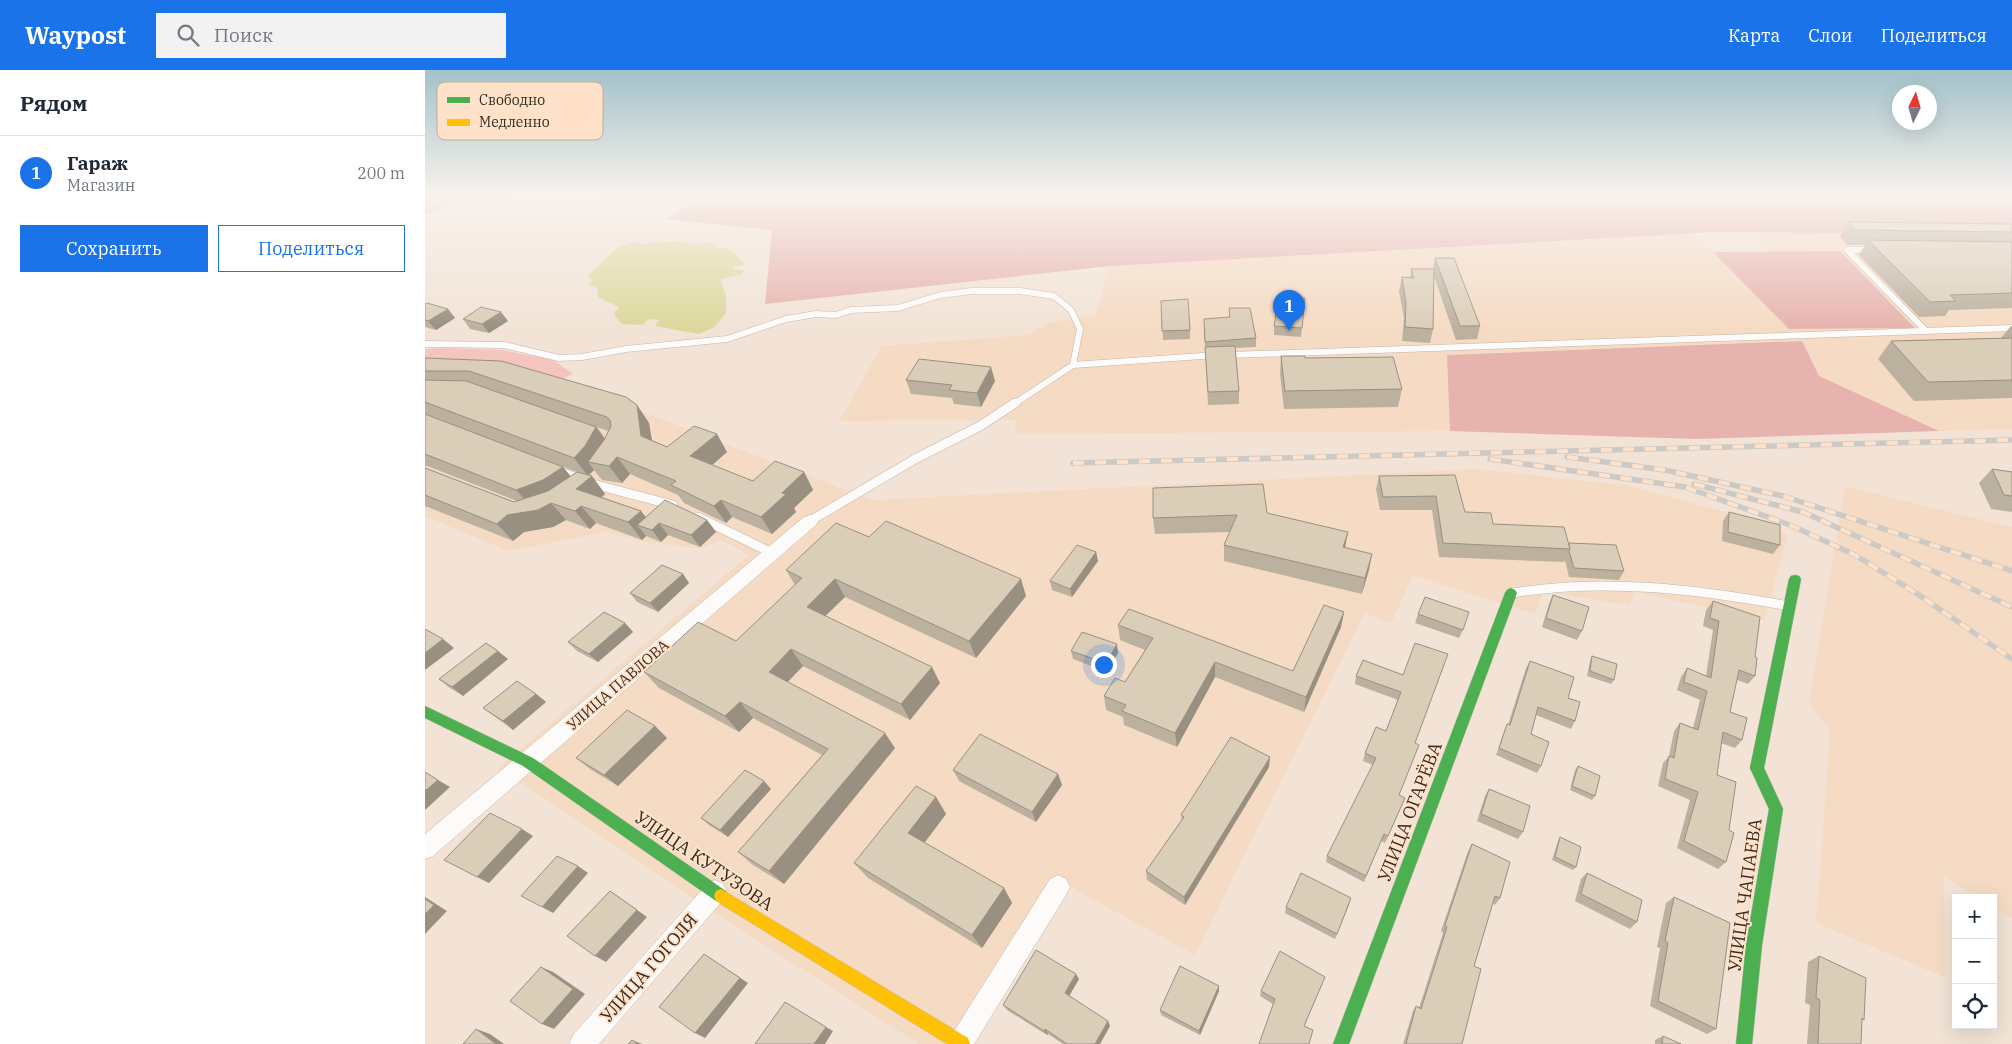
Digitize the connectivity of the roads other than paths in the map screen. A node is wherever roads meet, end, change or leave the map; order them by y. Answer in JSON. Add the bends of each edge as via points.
{"nodes":[{"id":1,"x":1886,"y":251,"type":"edge"},
{"id":2,"x":2012,"y":328,"type":"edge"},
{"id":3,"x":1926,"y":331,"type":"junction"},
{"id":4,"x":425,"y":344,"type":"edge"},
{"id":5,"x":1073,"y":365,"type":"junction"},
{"id":6,"x":552,"y":469,"type":"edge"},
{"id":7,"x":595,"y":476,"type":"edge"},
{"id":8,"x":585,"y":486,"type":"junction"},
{"id":9,"x":678,"y":507,"type":"edge"},
{"id":10,"x":687,"y":511,"type":"edge"},
{"id":11,"x":810,"y":521,"type":"joint"},
{"id":12,"x":772,"y":553,"type":"junction"},
{"id":13,"x":1795,"y":579,"type":"dead end"},
{"id":14,"x":1511,"y":593,"type":"joint"},
{"id":15,"x":1789,"y":606,"type":"junction"},
{"id":16,"x":425,"y":712,"type":"edge"},
{"id":17,"x":527,"y":762,"type":"junction"},
{"id":18,"x":425,"y":848,"type":"edge"},
{"id":19,"x":1058,"y":886,"type":"dead end"},
{"id":20,"x":715,"y":892,"type":"junction"},
{"id":21,"x":582,"y":1044,"type":"edge"},
{"id":22,"x":960,"y":1044,"type":"edge"},
{"id":23,"x":1341,"y":1044,"type":"edge"},
{"id":24,"x":1743,"y":1044,"type":"edge"}],
"edges":[{"from":1,"to":3,"type":"lane","via":[[1847,250]]},
{"from":2,"to":3,"type":"lane"},
{"from":3,"to":5,"type":"lane","via":[[1202,356]]},
{"from":4,"to":5,"type":"lane","via":[[496,344],[559,358],[582,356],[727,340],[786,319],[816,314],[836,315],[851,310],[898,308],[940,295],[1020,291],[1054,296],[1071,310],[1080,329]]},
{"from":5,"to":11,"type":"lane","via":[[980,426],[915,459]]},
{"from":6,"to":8,"type":"lane"},
{"from":7,"to":8,"type":"lane"},
{"from":8,"to":9,"type":"lane"},
{"from":10,"to":12,"type":"lane"},
{"from":11,"to":12,"type":"street","name":"УЛИЦА ПАВЛОВА"},
{"from":12,"to":17,"type":"street","name":"УЛИЦА ПАВЛОВА"},
{"from":13,"to":15,"type":"street","name":"УЛИЦА ЧАПАЕВА"},
{"from":14,"to":15,"type":"lane","via":[[1546,586],[1644,584]]},
{"from":14,"to":23,"type":"street","name":"УЛИЦА ОГАРЁВА"},
{"from":15,"to":24,"type":"street","name":"УЛИЦА ЧАПАЕВА","via":[[1757,768],[1776,809],[1754,945]]},
{"from":16,"to":17,"type":"street","name":"УЛИЦА КУТУЗОВА"},
{"from":17,"to":18,"type":"street","name":"УЛИЦА ПАВЛОВА"},
{"from":17,"to":20,"type":"street","name":"УЛИЦА КУТУЗОВА"},
{"from":19,"to":22,"type":"street"},
{"from":20,"to":21,"type":"street","name":"УЛИЦА ГОГОЛЯ"},
{"from":20,"to":22,"type":"street","name":"УЛИЦА КУТУЗОВА"}]}
